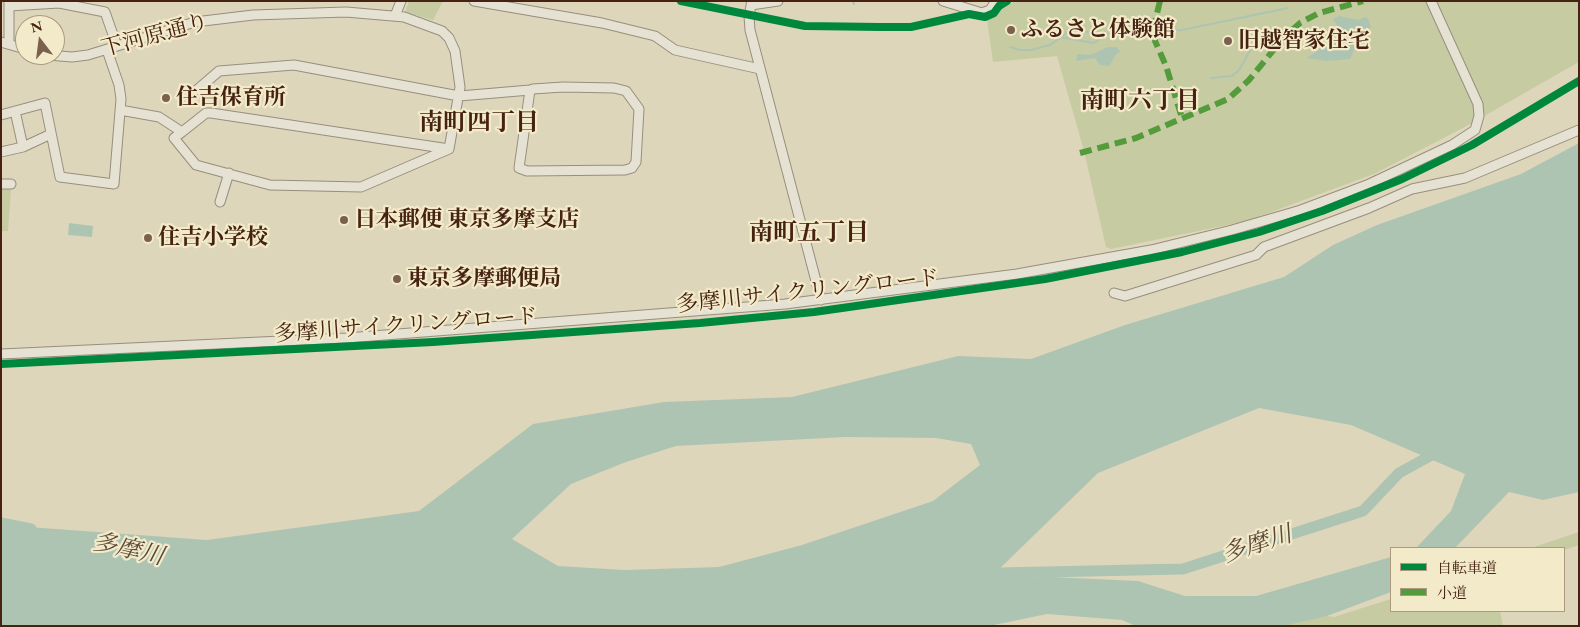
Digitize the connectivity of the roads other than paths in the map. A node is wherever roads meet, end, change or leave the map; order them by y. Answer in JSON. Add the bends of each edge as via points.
{"nodes":[{"id":1,"x":400,"y":1,"type":"edge"},
{"id":2,"x":474,"y":1,"type":"edge"},
{"id":3,"x":778,"y":1,"type":"edge"},
{"id":4,"x":943,"y":1,"type":"edge"},
{"id":5,"x":996,"y":1,"type":"edge"},
{"id":6,"x":1430,"y":1,"type":"edge"},
{"id":7,"x":49,"y":2,"type":"edge"},
{"id":8,"x":9,"y":3,"type":"edge"},
{"id":9,"x":751,"y":3,"type":"edge"},
{"id":10,"x":396,"y":16,"type":"junction"},
{"id":11,"x":5,"y":43,"type":"edge"},
{"id":12,"x":117,"y":46,"type":"junction"},
{"id":13,"x":107,"y":50,"type":"junction"},
{"id":14,"x":65,"y":56,"type":"edge"},
{"id":15,"x":760,"y":69,"type":"junction"},
{"id":16,"x":198,"y":90,"type":"dead end"},
{"id":17,"x":530,"y":90,"type":"junction"},
{"id":18,"x":459,"y":96,"type":"junction"},
{"id":19,"x":120,"y":110,"type":"junction"},
{"id":20,"x":15,"y":111,"type":"junction"},
{"id":21,"x":1,"y":114,"type":"edge"},
{"id":22,"x":1579,"y":130,"type":"edge"},
{"id":23,"x":182,"y":132,"type":"junction"},
{"id":24,"x":51,"y":134,"type":"junction"},
{"id":25,"x":23,"y":147,"type":"junction"},
{"id":26,"x":449,"y":149,"type":"junction"},
{"id":27,"x":1,"y":152,"type":"edge"},
{"id":28,"x":229,"y":173,"type":"junction"},
{"id":29,"x":1,"y":184,"type":"edge"},
{"id":30,"x":11,"y":184,"type":"dead end"},
{"id":31,"x":220,"y":202,"type":"dead end"},
{"id":32,"x":1114,"y":293,"type":"dead end"},
{"id":33,"x":821,"y":300,"type":"junction"},
{"id":34,"x":1,"y":354,"type":"edge"}],
"edges":[{"from":1,"to":10,"type":"street"},
{"from":2,"to":15,"type":"street","via":[[602,23],[655,36],[675,50]]},
{"from":3,"to":9,"type":"street"},
{"from":4,"to":5,"type":"street","via":[[982,13],[990,10]]},
{"from":6,"to":33,"type":"street","via":[[1479,110],[1475,130],[1452,145],[1324,202],[1188,241],[1009,275]]},
{"from":7,"to":8,"type":"street"},
{"from":7,"to":12,"type":"street","via":[[105,12]]},
{"from":8,"to":11,"type":"street"},
{"from":9,"to":15,"type":"street","via":[[748,22]]},
{"from":10,"to":12,"type":"street","name":"下河原通り","via":[[346,12],[253,15],[196,22]]},
{"from":10,"to":18,"type":"street","name":"下河原通り","via":[[430,25],[449,38],[457,60]]},
{"from":12,"to":13,"type":"street","name":"下河原通り"},
{"from":13,"to":14,"type":"street","name":"下河原通り"},
{"from":13,"to":19,"type":"street","via":[[119,85]]},
{"from":15,"to":33,"type":"street"},
{"from":16,"to":18,"type":"street","via":[[219,71],[294,65]]},
{"from":17,"to":17,"type":"street","via":[[520,168],[527,171],[632,168],[636,162],[639,109],[626,91],[563,87]]},
{"from":17,"to":18,"type":"street"},
{"from":18,"to":26,"type":"street","name":"下河原通り"},
{"from":19,"to":23,"type":"street","via":[[159,117]]},
{"from":19,"to":24,"type":"street","via":[[114,184],[60,177]]},
{"from":20,"to":21,"type":"street"},
{"from":20,"to":24,"type":"street","via":[[45,102]]},
{"from":20,"to":25,"type":"street"},
{"from":22,"to":32,"type":"street","via":[[1465,178],[1412,189],[1264,247],[1256,255],[1125,296]]},
{"from":23,"to":26,"type":"street","via":[[206,113],[211,113]]},
{"from":23,"to":28,"type":"street","via":[[174,138],[196,165]]},
{"from":24,"to":25,"type":"street"},
{"from":25,"to":27,"type":"street"},
{"from":26,"to":28,"type":"street","via":[[361,187],[270,185]]},
{"from":28,"to":31,"type":"street"},
{"from":29,"to":30,"type":"street"},
{"from":33,"to":34,"type":"street","via":[[365,337]]}]}
